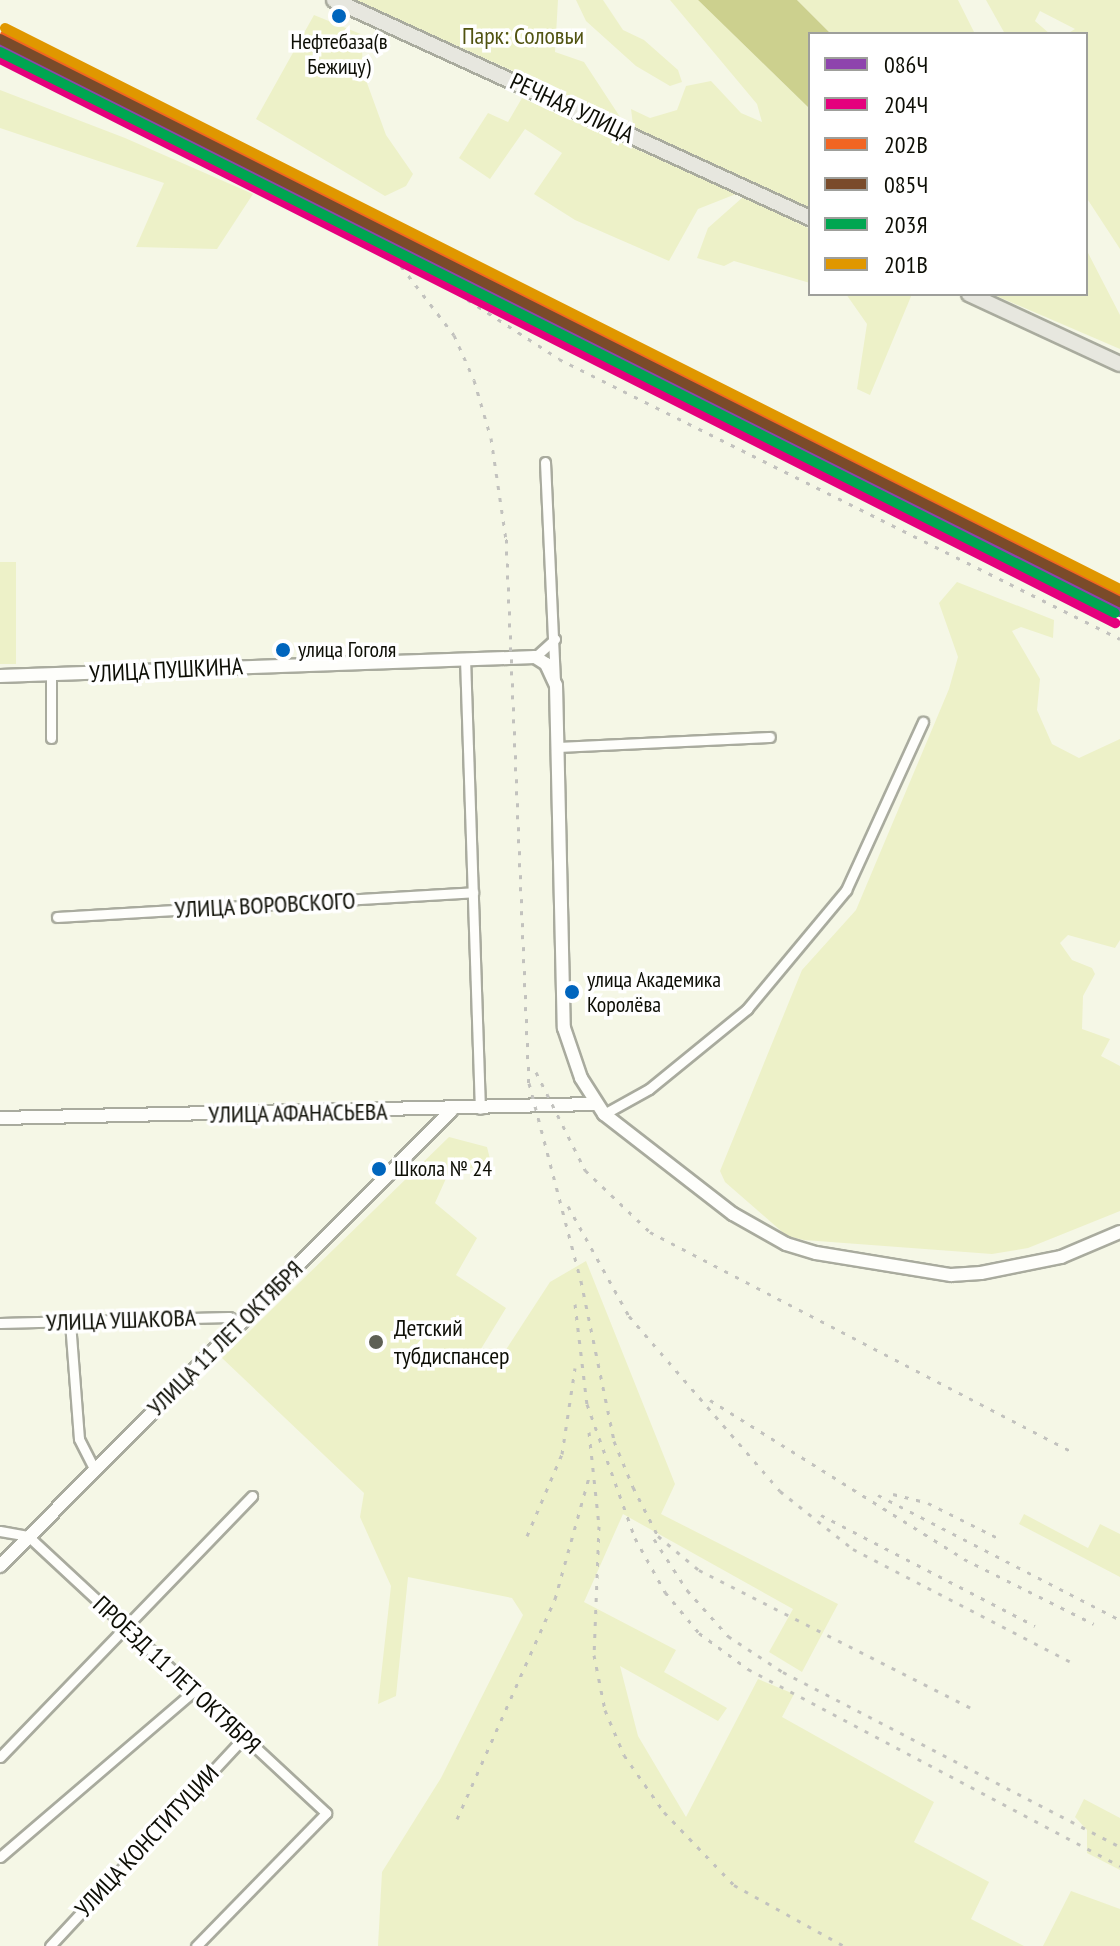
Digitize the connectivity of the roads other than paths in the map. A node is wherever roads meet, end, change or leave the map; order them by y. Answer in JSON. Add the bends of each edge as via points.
{"nodes":[{"id":1,"x":334,"y":0,"type":"edge"},
{"id":2,"x":808,"y":217,"type":"edge"},
{"id":3,"x":973,"y":296,"type":"edge"},
{"id":4,"x":1120,"y":364,"type":"edge"},
{"id":5,"x":545,"y":462,"type":"dead end"},
{"id":6,"x":555,"y":639,"type":"junction"},
{"id":7,"x":535,"y":657,"type":"junction"},
{"id":8,"x":465,"y":658,"type":"junction"},
{"id":9,"x":0,"y":676,"type":"edge"},
{"id":10,"x":51,"y":676,"type":"junction"},
{"id":11,"x":556,"y":685,"type":"junction"},
{"id":12,"x":923,"y":722,"type":"dead end"},
{"id":13,"x":770,"y":737,"type":"dead end"},
{"id":14,"x":51,"y":738,"type":"dead end"},
{"id":15,"x":557,"y":747,"type":"junction"},
{"id":16,"x":473,"y":892,"type":"junction"},
{"id":17,"x":57,"y":917,"type":"dead end"},
{"id":18,"x":480,"y":1109,"type":"junction"},
{"id":19,"x":600,"y":1109,"type":"junction"},
{"id":20,"x":451,"y":1111,"type":"junction"},
{"id":21,"x":0,"y":1118,"type":"edge"},
{"id":22,"x":1120,"y":1232,"type":"edge"},
{"id":23,"x":70,"y":1322,"type":"junction"},
{"id":24,"x":0,"y":1323,"type":"edge"},
{"id":25,"x":240,"y":1323,"type":"junction"},
{"id":26,"x":94,"y":1469,"type":"junction"},
{"id":27,"x":252,"y":1496,"type":"dead end"},
{"id":28,"x":0,"y":1531,"type":"edge"},
{"id":29,"x":28,"y":1536,"type":"junction"},
{"id":30,"x":0,"y":1566,"type":"edge"},
{"id":31,"x":127,"y":1628,"type":"junction"},
{"id":32,"x":194,"y":1691,"type":"junction"},
{"id":33,"x":244,"y":1737,"type":"junction"},
{"id":34,"x":0,"y":1757,"type":"edge"},
{"id":35,"x":0,"y":1857,"type":"edge"},
{"id":36,"x":50,"y":1946,"type":"edge"},
{"id":37,"x":196,"y":1946,"type":"edge"}],
"edges":[{"from":1,"to":2,"type":"main road","name":"РЕЧНАЯ УЛИЦА"},
{"from":3,"to":4,"type":"main road"},
{"from":5,"to":6,"type":"street"},
{"from":6,"to":7,"type":"street"},
{"from":6,"to":11,"type":"street"},
{"from":7,"to":8,"type":"main road","name":"УЛИЦА ПУШКИНА"},
{"from":7,"to":11,"type":"main road","via":[[546,664]]},
{"from":8,"to":10,"type":"main road","name":"УЛИЦА ПУШКИНА"},
{"from":8,"to":16,"type":"street"},
{"from":9,"to":10,"type":"main road","name":"УЛИЦА ПУШКИНА"},
{"from":10,"to":14,"type":"street"},
{"from":11,"to":15,"type":"main road"},
{"from":12,"to":19,"type":"street","via":[[846,890],[747,1009],[649,1089]]},
{"from":13,"to":15,"type":"street"},
{"from":15,"to":19,"type":"main road","via":[[562,1013],[570,1051]]},
{"from":16,"to":17,"type":"street","name":"УЛИЦА ВОРОВСКОГО"},
{"from":16,"to":18,"type":"street"},
{"from":18,"to":19,"type":"main road","name":"УЛИЦА АФАНАСЬЕВА"},
{"from":18,"to":20,"type":"main road","name":"УЛИЦА АФАНАСЬЕВА"},
{"from":19,"to":22,"type":"main road","via":[[733,1214],[786,1244],[816,1253],[951,1275],[981,1273],[1061,1257]]},
{"from":20,"to":21,"type":"main road","name":"УЛИЦА АФАНАСЬЕВА"},
{"from":20,"to":25,"type":"main road","name":"УЛИЦА 11 ЛЕТ ОКТЯБРЯ"},
{"from":23,"to":24,"type":"street","name":"УЛИЦА УШАКОВА"},
{"from":23,"to":25,"type":"street","name":"УЛИЦА УШАКОВА","via":[[229,1317]]},
{"from":23,"to":26,"type":"street","via":[[79,1439]]},
{"from":25,"to":26,"type":"main road","name":"УЛИЦА 11 ЛЕТ ОКТЯБРЯ"},
{"from":26,"to":29,"type":"main road","name":"УЛИЦА 11 ЛЕТ ОКТЯБРЯ"},
{"from":27,"to":31,"type":"street"},
{"from":28,"to":29,"type":"street"},
{"from":29,"to":30,"type":"main road","name":"УЛИЦА 11 ЛЕТ ОКТЯБРЯ"},
{"from":29,"to":31,"type":"street","name":"ПРОЕЗД 11 ЛЕТ ОКТЯБРЯ"},
{"from":31,"to":32,"type":"street","name":"ПРОЕЗД 11 ЛЕТ ОКТЯБРЯ"},
{"from":31,"to":34,"type":"street"},
{"from":32,"to":33,"type":"street","name":"ПРОЕЗД 11 ЛЕТ ОКТЯБРЯ"},
{"from":32,"to":35,"type":"street"},
{"from":33,"to":36,"type":"street","name":"УЛИЦА КОНСТИТУЦИИ"},
{"from":33,"to":37,"type":"street","name":"ПРОЕЗД 11 ЛЕТ ОКТЯБРЯ","via":[[326,1813]]}]}
